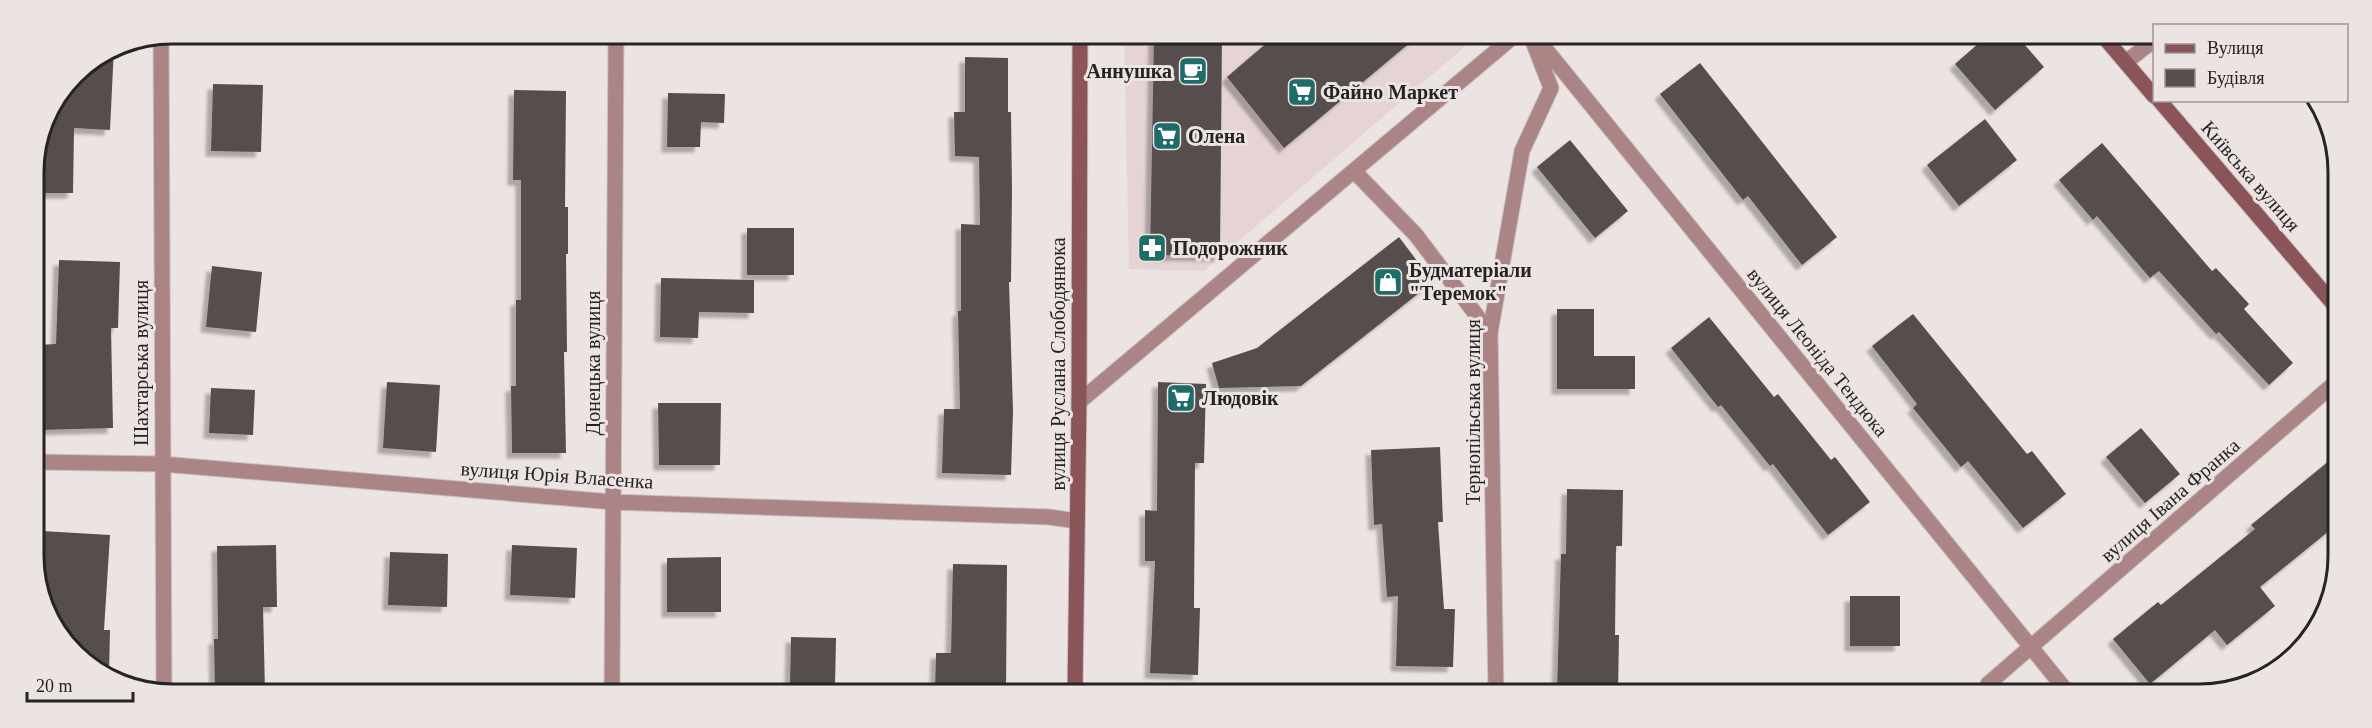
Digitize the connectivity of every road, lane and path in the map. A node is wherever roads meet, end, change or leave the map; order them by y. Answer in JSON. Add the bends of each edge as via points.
{"nodes":[{"id":1,"x":161,"y":44,"type":"edge"},
{"id":2,"x":616,"y":44,"type":"edge"},
{"id":3,"x":1080,"y":44,"type":"edge"},
{"id":4,"x":1505,"y":44,"type":"edge"},
{"id":5,"x":1536,"y":44,"type":"edge"},
{"id":6,"x":1540,"y":44,"type":"edge"},
{"id":7,"x":2110,"y":44,"type":"edge"},
{"id":8,"x":2149,"y":44,"type":"edge"},
{"id":9,"x":2126,"y":63,"type":"junction"},
{"id":10,"x":2153,"y":95,"type":"edge"},
{"id":11,"x":2161,"y":102,"type":"edge"},
{"id":12,"x":1355,"y":172,"type":"junction"},
{"id":13,"x":2328,"y":298,"type":"edge"},
{"id":14,"x":1490,"y":333,"type":"junction"},
{"id":15,"x":2328,"y":389,"type":"edge"},
{"id":16,"x":1079,"y":402,"type":"junction"},
{"id":17,"x":44,"y":462,"type":"edge"},
{"id":18,"x":162,"y":464,"type":"junction"},
{"id":19,"x":612,"y":502,"type":"junction"},
{"id":20,"x":1077,"y":521,"type":"junction"},
{"id":21,"x":2032,"y":648,"type":"junction"},
{"id":22,"x":164,"y":684,"type":"edge"},
{"id":23,"x":612,"y":684,"type":"edge"},
{"id":24,"x":1076,"y":684,"type":"edge"},
{"id":25,"x":1496,"y":684,"type":"edge"},
{"id":26,"x":1988,"y":684,"type":"edge"},
{"id":27,"x":2061,"y":684,"type":"edge"}],
"edges":[{"from":1,"to":18,"type":"street","name":"Шахтарська вулиця"},
{"from":2,"to":19,"type":"street","name":"Донецька вулиця"},
{"from":3,"to":16,"type":"main road","name":"вулиця Руслана Слободянюка"},
{"from":4,"to":12,"type":"street"},
{"from":5,"to":14,"type":"street","name":"Тернопільська вулиця","via":[[1551,88],[1522,151]]},
{"from":6,"to":21,"type":"street","name":"вулиця Леоніда Тендюка"},
{"from":7,"to":9,"type":"main road"},
{"from":8,"to":9,"type":"street"},
{"from":9,"to":10,"type":"main road"},
{"from":11,"to":13,"type":"main road","name":"Київська вулиця"},
{"from":12,"to":14,"type":"street","via":[[1416,235]]},
{"from":12,"to":16,"type":"street"},
{"from":14,"to":25,"type":"street","name":"Тернопільська вулиця"},
{"from":15,"to":21,"type":"street","name":"вулиця Івана Франка"},
{"from":16,"to":20,"type":"main road","name":"вулиця Руслана Слободянюка"},
{"from":17,"to":18,"type":"street","name":"вулиця Юрія Власенка"},
{"from":18,"to":19,"type":"street","name":"вулиця Юрія Власенка"},
{"from":18,"to":22,"type":"street","name":"Шахтарська вулиця"},
{"from":19,"to":20,"type":"street","name":"вулиця Юрія Власенка"},
{"from":19,"to":23,"type":"street","name":"Донецька вулиця"},
{"from":20,"to":24,"type":"main road","name":"вулиця Руслана Слободянюка"},
{"from":21,"to":26,"type":"street","name":"вулиця Івана Франка"},
{"from":21,"to":27,"type":"street","name":"вулиця Леоніда Тендюка"}]}
